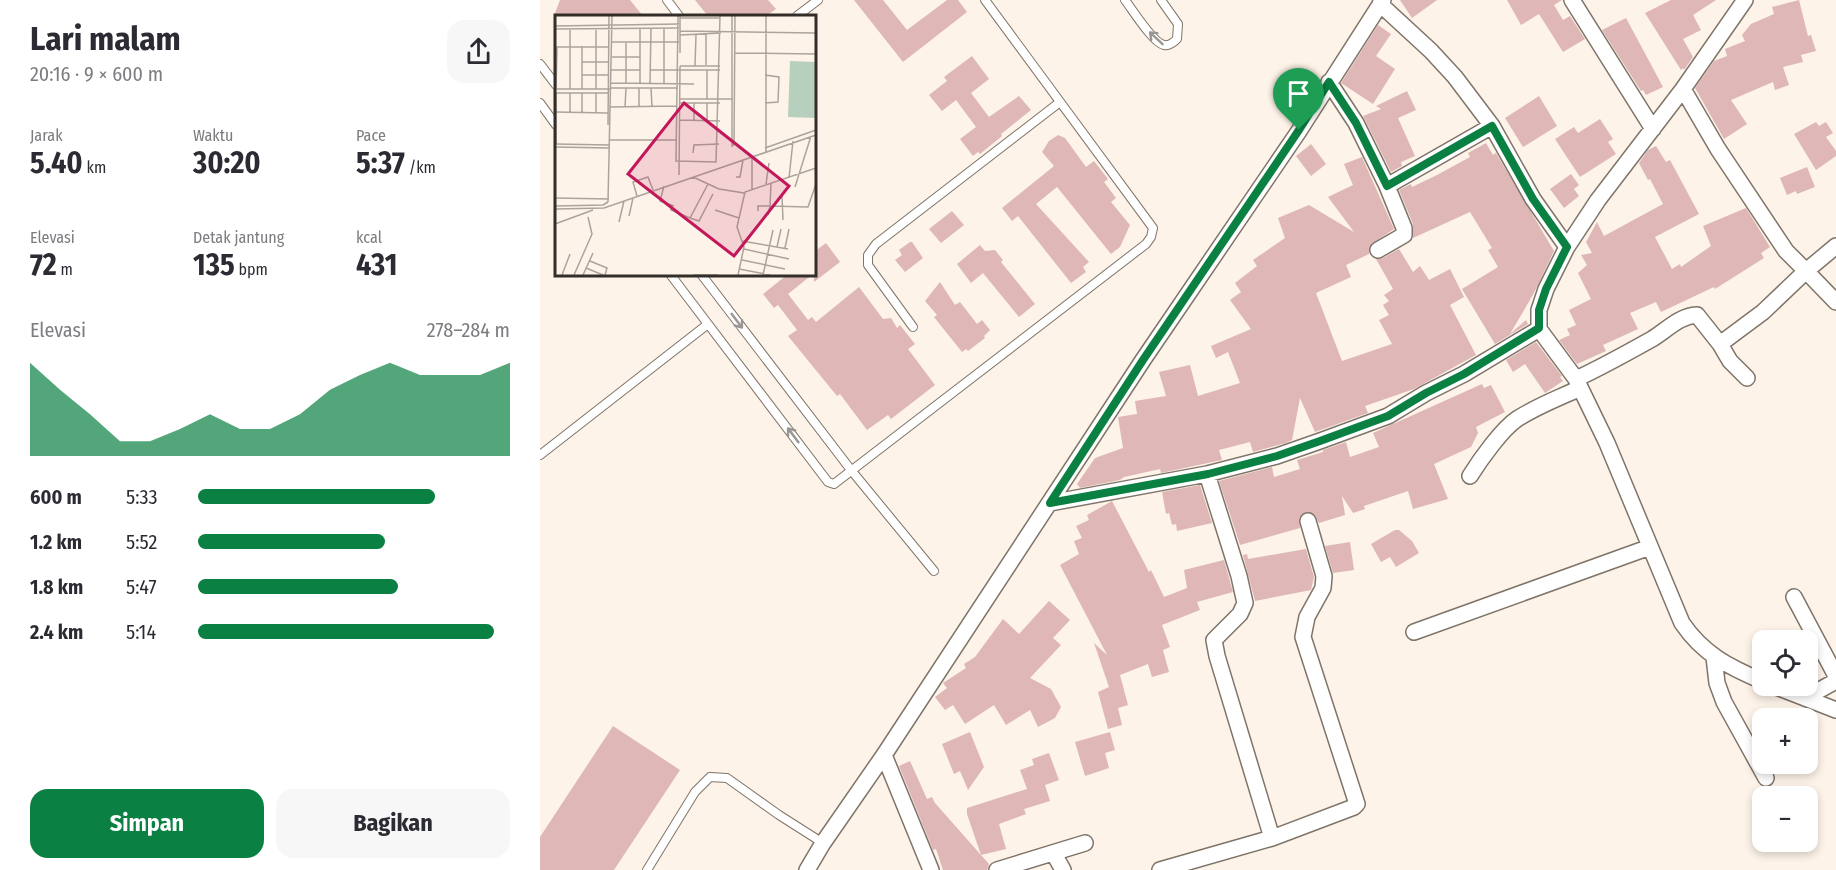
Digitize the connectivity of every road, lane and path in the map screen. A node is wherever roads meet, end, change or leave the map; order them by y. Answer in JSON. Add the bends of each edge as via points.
{"nodes":[{"id":1,"x":667,"y":0,"type":"edge"},
{"id":2,"x":818,"y":0,"type":"edge"},
{"id":3,"x":985,"y":0,"type":"edge"},
{"id":4,"x":1125,"y":0,"type":"edge"},
{"id":5,"x":1161,"y":0,"type":"edge"},
{"id":6,"x":1572,"y":0,"type":"edge"},
{"id":7,"x":1745,"y":0,"type":"edge"},
{"id":8,"x":1381,"y":2,"type":"edge"},
{"id":9,"x":678,"y":15,"type":"edge"},
{"id":10,"x":798,"y":15,"type":"edge"},
{"id":11,"x":540,"y":64,"type":"edge"},
{"id":12,"x":1329,"y":82,"type":"junction"},
{"id":13,"x":555,"y":84,"type":"edge"},
{"id":14,"x":1683,"y":89,"type":"junction"},
{"id":15,"x":1060,"y":102,"type":"junction"},
{"id":16,"x":540,"y":103,"type":"edge"},
{"id":17,"x":555,"y":124,"type":"edge"},
{"id":18,"x":1492,"y":126,"type":"junction"},
{"id":19,"x":1653,"y":129,"type":"junction"},
{"id":20,"x":1387,"y":186,"type":"junction"},
{"id":21,"x":1836,"y":246,"type":"edge"},
{"id":22,"x":1567,"y":247,"type":"junction"},
{"id":23,"x":1378,"y":250,"type":"dead end"},
{"id":24,"x":1806,"y":271,"type":"junction"},
{"id":25,"x":672,"y":276,"type":"edge"},
{"id":26,"x":703,"y":276,"type":"edge"},
{"id":27,"x":1836,"y":302,"type":"edge"},
{"id":28,"x":708,"y":324,"type":"junction"},
{"id":29,"x":913,"y":327,"type":"dead end"},
{"id":30,"x":1539,"y":328,"type":"junction"},
{"id":31,"x":1720,"y":344,"type":"junction"},
{"id":32,"x":1747,"y":378,"type":"dead end"},
{"id":33,"x":1578,"y":384,"type":"junction"},
{"id":34,"x":540,"y":455,"type":"edge"},
{"id":35,"x":851,"y":470,"type":"junction"},
{"id":36,"x":1208,"y":474,"type":"junction"},
{"id":37,"x":1470,"y":476,"type":"dead end"},
{"id":38,"x":1050,"y":503,"type":"junction"},
{"id":39,"x":1308,"y":521,"type":"dead end"},
{"id":40,"x":1650,"y":547,"type":"junction"},
{"id":41,"x":934,"y":571,"type":"dead end"},
{"id":42,"x":1794,"y":597,"type":"dead end"},
{"id":43,"x":1414,"y":632,"type":"dead end"},
{"id":44,"x":1714,"y":657,"type":"junction"},
{"id":45,"x":1752,"y":676,"type":"edge"},
{"id":46,"x":1836,"y":678,"type":"edge"},
{"id":47,"x":1800,"y":696,"type":"edge"},
{"id":48,"x":1805,"y":698,"type":"junction"},
{"id":49,"x":1836,"y":710,"type":"edge"},
{"id":50,"x":884,"y":755,"type":"junction"},
{"id":51,"x":1766,"y":778,"type":"dead end"},
{"id":52,"x":1272,"y":838,"type":"junction"},
{"id":53,"x":823,"y":843,"type":"junction"},
{"id":54,"x":1085,"y":843,"type":"dead end"},
{"id":55,"x":1054,"y":854,"type":"junction"},
{"id":56,"x":648,"y":870,"type":"edge"},
{"id":57,"x":807,"y":870,"type":"edge"},
{"id":58,"x":931,"y":870,"type":"edge"},
{"id":59,"x":997,"y":870,"type":"edge"},
{"id":60,"x":1063,"y":870,"type":"edge"},
{"id":61,"x":1160,"y":870,"type":"edge"}],
"edges":[{"from":1,"to":9,"type":"lane"},
{"from":2,"to":10,"type":"lane"},
{"from":3,"to":15,"type":"lane"},
{"from":5,"to":4,"type":"lane","one_way":true,"via":[[1178,24],[1177,39],[1168,45],[1156,41]]},
{"from":6,"to":19,"type":"street"},
{"from":7,"to":14,"type":"street"},
{"from":8,"to":12,"type":"street"},
{"from":8,"to":18,"type":"street","via":[[1447,68]]},
{"from":11,"to":13,"type":"lane"},
{"from":12,"to":20,"type":"street","via":[[1356,123]]},
{"from":12,"to":38,"type":"street"},
{"from":14,"to":19,"type":"street"},
{"from":14,"to":24,"type":"street","via":[[1786,251]]},
{"from":15,"to":29,"type":"lane","via":[[876,244],[868,255],[868,265]]},
{"from":15,"to":35,"type":"lane","via":[[1153,228],[1151,237],[1137,252]]},
{"from":16,"to":17,"type":"lane"},
{"from":18,"to":20,"type":"street"},
{"from":18,"to":22,"type":"street","via":[[1533,199]]},
{"from":19,"to":22,"type":"street"},
{"from":20,"to":23,"type":"street","via":[[1402,220],[1404,235]]},
{"from":21,"to":24,"type":"street"},
{"from":22,"to":30,"type":"street","via":[[1542,299]]},
{"from":24,"to":27,"type":"street"},
{"from":24,"to":31,"type":"street","via":[[1764,312]]},
{"from":25,"to":28,"type":"lane"},
{"from":26,"to":35,"type":"lane","one_way":true},
{"from":28,"to":34,"type":"lane"},
{"from":35,"to":28,"type":"lane","one_way":true,"via":[[837,483],[828,482]]},
{"from":30,"to":33,"type":"street"},
{"from":30,"to":36,"type":"street","via":[[1388,416],[1277,456]]},
{"from":31,"to":32,"type":"street"},
{"from":31,"to":33,"type":"street","via":[[1702,320],[1691,315]]},
{"from":33,"to":37,"type":"street","via":[[1515,420]]},
{"from":33,"to":40,"type":"street"},
{"from":35,"to":41,"type":"lane"},
{"from":36,"to":38,"type":"street"},
{"from":36,"to":52,"type":"street","via":[[1245,603],[1240,614],[1214,640],[1216,656]]},
{"from":38,"to":50,"type":"street"},
{"from":39,"to":52,"type":"street","via":[[1324,576],[1323,588],[1307,617],[1302,638],[1357,804]]},
{"from":40,"to":43,"type":"street"},
{"from":40,"to":44,"type":"street","via":[[1682,623]]},
{"from":42,"to":46,"type":"street"},
{"from":44,"to":45,"type":"street"},
{"from":44,"to":51,"type":"street","via":[[1724,702]]},
{"from":46,"to":48,"type":"street"},
{"from":47,"to":48,"type":"street"},
{"from":48,"to":49,"type":"street"},
{"from":50,"to":53,"type":"street"},
{"from":50,"to":58,"type":"street"},
{"from":52,"to":61,"type":"street"},
{"from":53,"to":56,"type":"lane","via":[[727,778],[710,777],[695,792]]},
{"from":53,"to":57,"type":"street"},
{"from":54,"to":55,"type":"street"},
{"from":55,"to":59,"type":"street"},
{"from":55,"to":60,"type":"street"}]}
